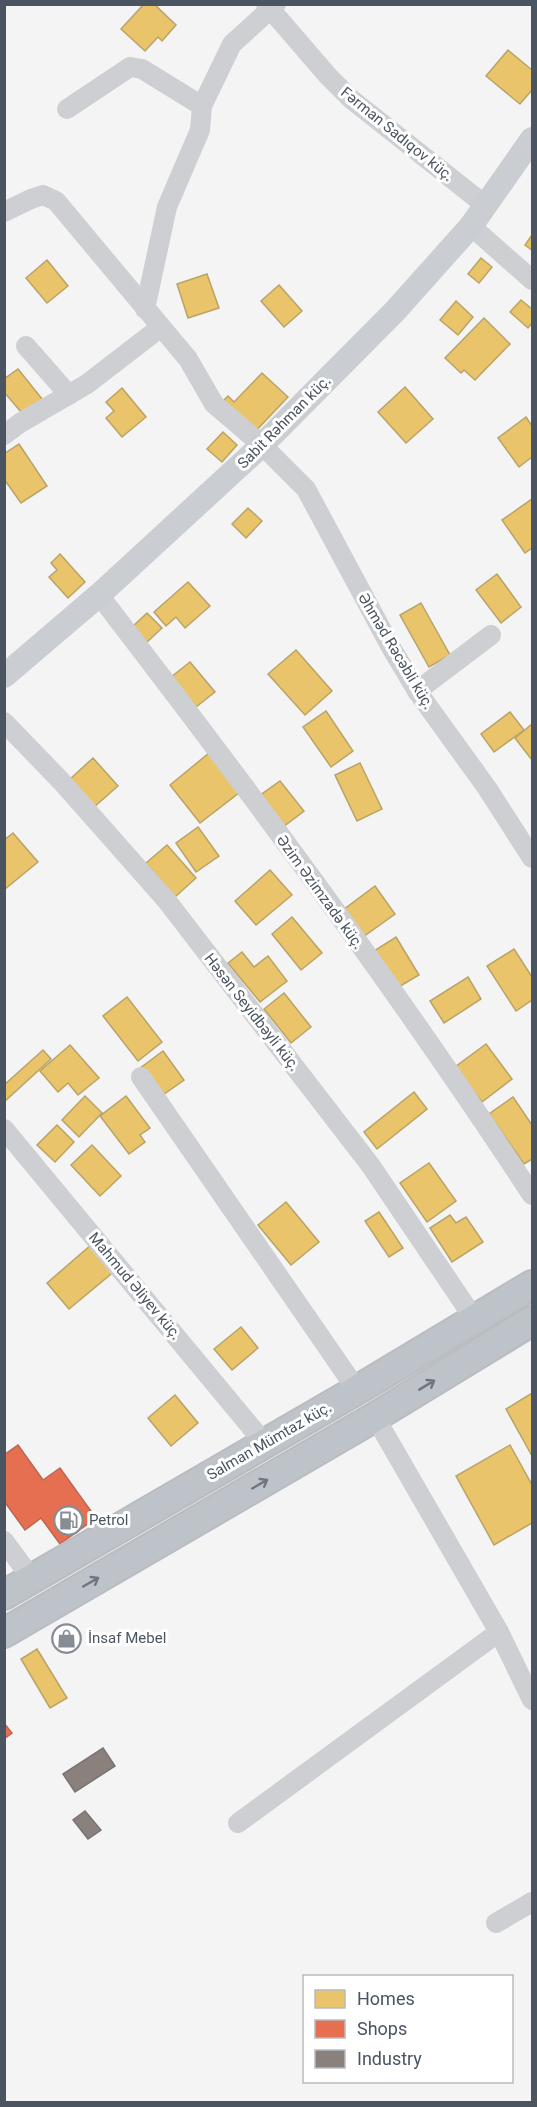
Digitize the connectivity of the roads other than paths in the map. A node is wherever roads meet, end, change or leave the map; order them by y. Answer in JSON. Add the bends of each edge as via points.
{"nodes":[{"id":1,"x":271,"y":6,"type":"edge"},
{"id":2,"x":202,"y":106,"type":"junction"},
{"id":3,"x":67,"y":109,"type":"dead end"},
{"id":4,"x":532,"y":139,"type":"edge"},
{"id":5,"x":485,"y":205,"type":"junction"},
{"id":6,"x":4,"y":212,"type":"edge"},
{"id":7,"x":471,"y":226,"type":"junction"},
{"id":8,"x":532,"y":280,"type":"edge"},
{"id":9,"x":145,"y":309,"type":"junction"},
{"id":10,"x":160,"y":327,"type":"junction"},
{"id":11,"x":26,"y":346,"type":"dead end"},
{"id":12,"x":69,"y":395,"type":"junction"},
{"id":13,"x":4,"y":435,"type":"edge"},
{"id":14,"x":262,"y":445,"type":"junction"},
{"id":15,"x":99,"y":594,"type":"junction"},
{"id":16,"x":491,"y":635,"type":"dead end"},
{"id":17,"x":4,"y":676,"type":"edge"},
{"id":18,"x":417,"y":691,"type":"junction"},
{"id":19,"x":4,"y":722,"type":"edge"},
{"id":20,"x":532,"y":858,"type":"edge"},
{"id":21,"x":141,"y":1077,"type":"dead end"},
{"id":22,"x":4,"y":1129,"type":"edge"},
{"id":23,"x":532,"y":1195,"type":"edge"},
{"id":24,"x":532,"y":1285,"type":"edge"},
{"id":25,"x":475,"y":1320,"type":"junction"},
{"id":26,"x":532,"y":1321,"type":"edge"},
{"id":27,"x":357,"y":1390,"type":"junction"},
{"id":28,"x":375,"y":1417,"type":"junction"},
{"id":29,"x":265,"y":1444,"type":"junction"},
{"id":30,"x":163,"y":1502,"type":"junction"},
{"id":31,"x":180,"y":1530,"type":"junction"},
{"id":32,"x":4,"y":1541,"type":"edge"},
{"id":33,"x":32,"y":1579,"type":"junction"},
{"id":34,"x":4,"y":1595,"type":"edge"},
{"id":35,"x":50,"y":1606,"type":"junction"},
{"id":36,"x":499,"y":1632,"type":"junction"},
{"id":37,"x":4,"y":1633,"type":"edge"},
{"id":38,"x":532,"y":1700,"type":"edge"},
{"id":39,"x":238,"y":1823,"type":"dead end"},
{"id":40,"x":532,"y":1902,"type":"edge"},
{"id":41,"x":496,"y":1923,"type":"dead end"}],
"edges":[{"from":1,"to":2,"type":"street","via":[[232,44]]},
{"from":1,"to":5,"type":"street","name":"Fərman Sadıqov küç.","via":[[351,99]]},
{"from":2,"to":3,"type":"street","via":[[142,69],[130,67]]},
{"from":2,"to":9,"type":"street","via":[[200,130],[167,207]]},
{"from":4,"to":5,"type":"main road","name":"Sabit Rəhman küç."},
{"from":5,"to":7,"type":"main road","name":"Sabit Rəhman küç."},
{"from":6,"to":9,"type":"street","name":"Əhməd Rəcəbli küç.","via":[[43,195],[56,201]]},
{"from":7,"to":8,"type":"street"},
{"from":7,"to":14,"type":"main road","name":"Sabit Rəhman küç.","via":[[395,311]]},
{"from":9,"to":10,"type":"street","name":"Əhməd Rəcəbli küç."},
{"from":10,"to":12,"type":"street"},
{"from":10,"to":14,"type":"street","name":"Əhməd Rəcəbli küç.","via":[[188,358],[214,404]]},
{"from":11,"to":12,"type":"street"},
{"from":12,"to":13,"type":"street"},
{"from":14,"to":15,"type":"main road","name":"Sabit Rəhman küç."},
{"from":14,"to":18,"type":"street","name":"Əhməd Rəcəbli küç.","via":[[306,489]]},
{"from":15,"to":17,"type":"main road","name":"Sabit Rəhman küç."},
{"from":15,"to":23,"type":"street","name":"Əzim Əzimzadə küç.","via":[[208,736],[453,1075]]},
{"from":16,"to":18,"type":"street"},
{"from":18,"to":20,"type":"street","name":"Əhməd Rəcəbli küç."},
{"from":19,"to":25,"type":"street","name":"Həsən Seyidbəyli küç.","via":[[167,901],[370,1166]]},
{"from":21,"to":27,"type":"street"},
{"from":22,"to":29,"type":"street","name":"Mahmud Əliyev küç."},
{"from":24,"to":25,"type":"highway","name":"Salman Mümtaz küç."},
{"from":25,"to":27,"type":"highway","name":"Salman Mümtaz küç."},
{"from":28,"to":26,"type":"highway","one_way":true},
{"from":27,"to":28,"type":"highway"},
{"from":27,"to":29,"type":"highway","name":"Salman Mümtaz küç."},
{"from":31,"to":28,"type":"highway","one_way":true},
{"from":28,"to":36,"type":"street"},
{"from":29,"to":30,"type":"highway","name":"Salman Mümtaz küç."},
{"from":30,"to":31,"type":"highway"},
{"from":30,"to":33,"type":"highway","name":"Salman Mümtaz küç."},
{"from":35,"to":31,"type":"highway","one_way":true},
{"from":32,"to":33,"type":"street"},
{"from":33,"to":34,"type":"highway","name":"Salman Mümtaz küç."},
{"from":33,"to":35,"type":"highway"},
{"from":35,"to":37,"type":"highway"},
{"from":36,"to":38,"type":"street"},
{"from":36,"to":39,"type":"street"},
{"from":40,"to":41,"type":"street"}]}
